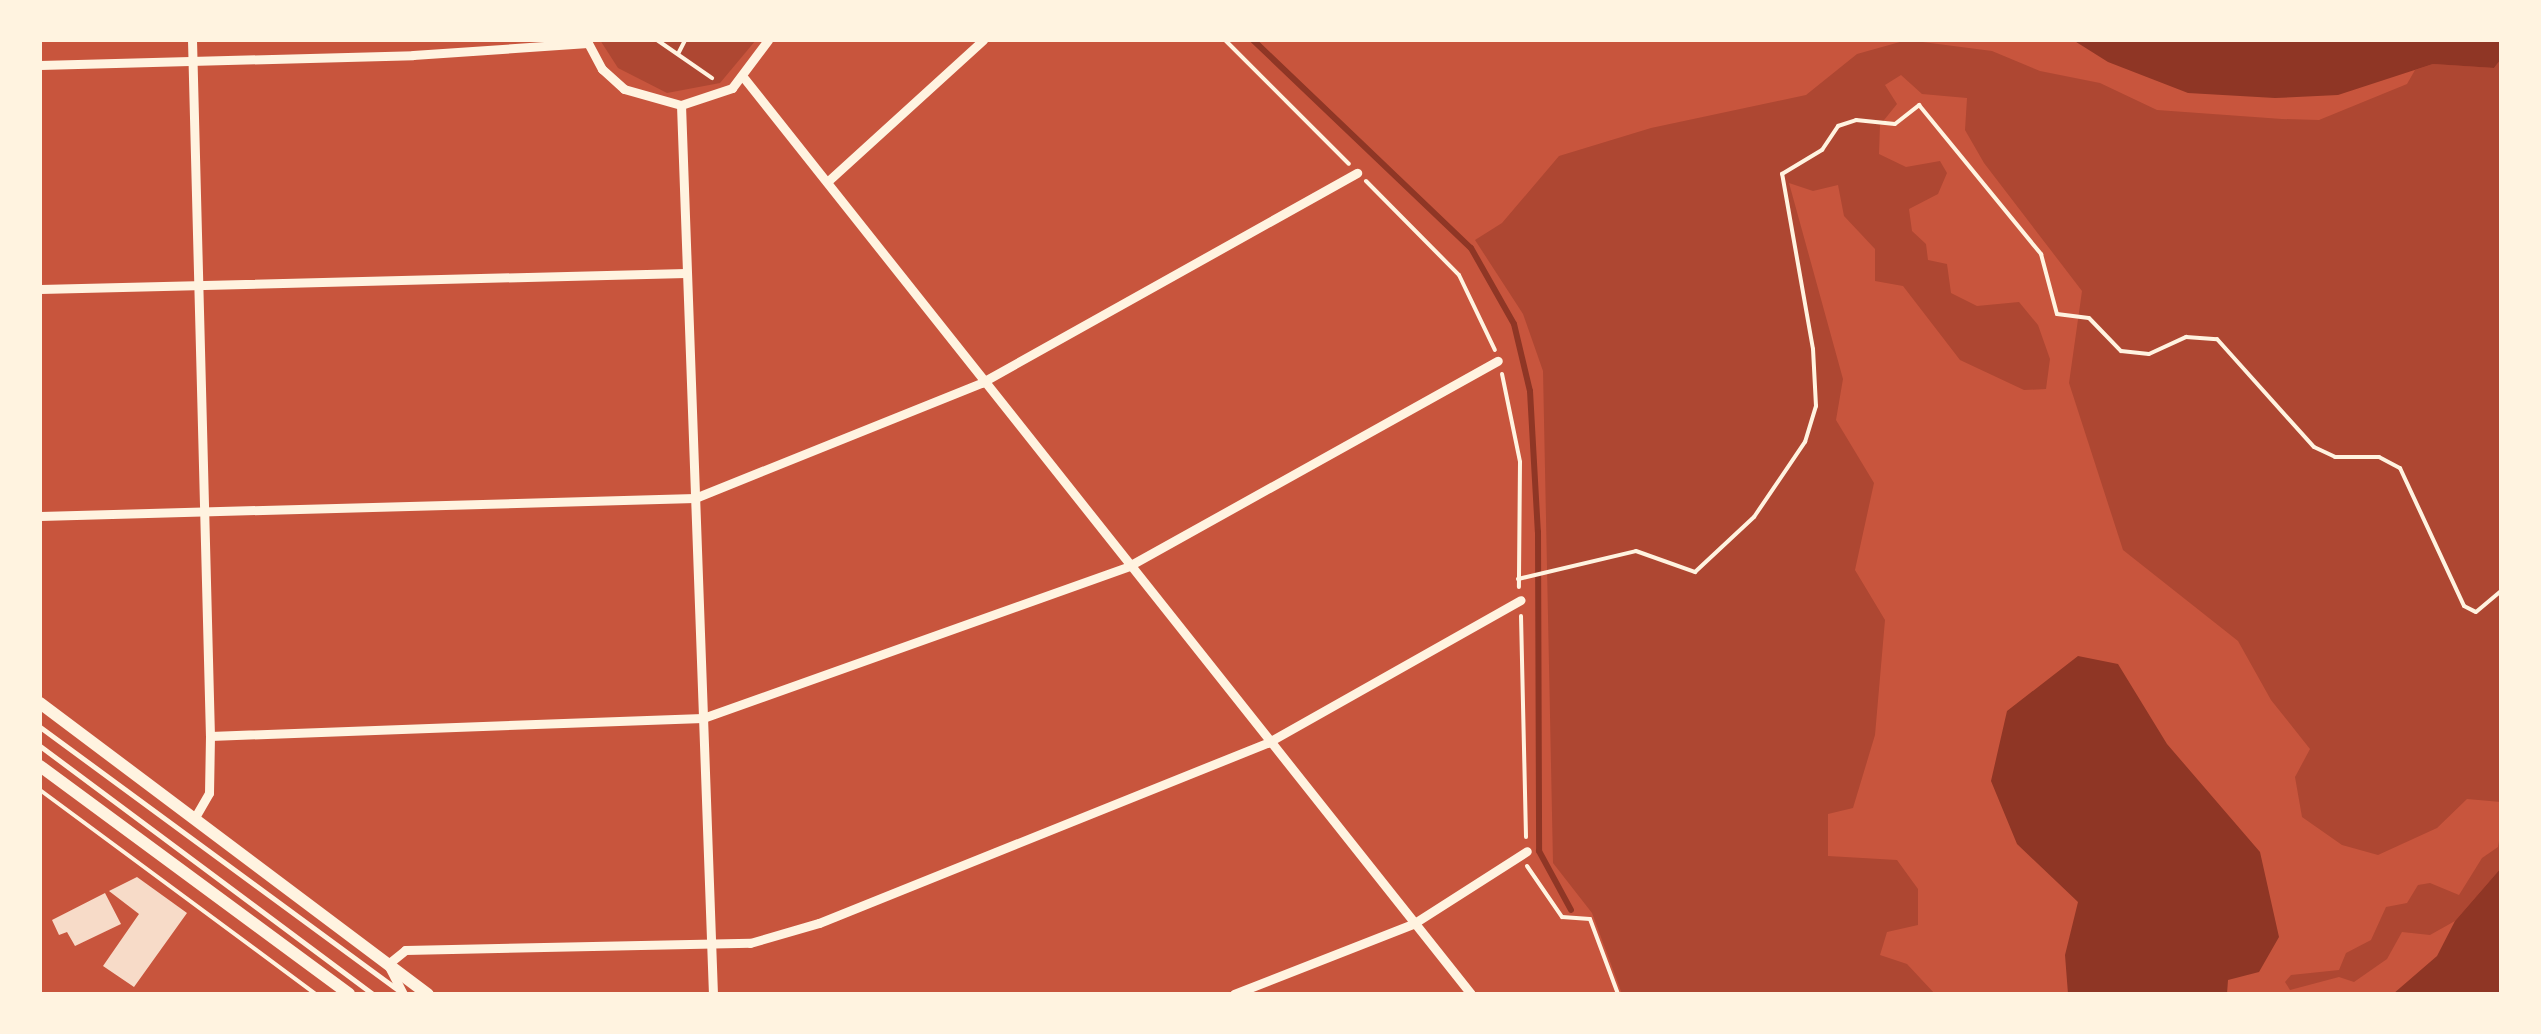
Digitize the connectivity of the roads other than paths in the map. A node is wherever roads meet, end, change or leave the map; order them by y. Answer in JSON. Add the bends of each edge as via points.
{"nodes":[{"id":1,"x":192,"y":40,"type":"edge"},
{"id":2,"x":414,"y":40,"type":"edge"},
{"id":3,"x":768,"y":40,"type":"edge"},
{"id":4,"x":983,"y":40,"type":"edge"},
{"id":5,"x":588,"y":41,"type":"edge"},
{"id":6,"x":414,"y":55,"type":"junction"},
{"id":7,"x":191,"y":61,"type":"junction"},
{"id":8,"x":40,"y":65,"type":"edge"},
{"id":9,"x":744,"y":78,"type":"junction"},
{"id":10,"x":680,"y":105,"type":"junction"},
{"id":11,"x":1358,"y":173,"type":"road end"},
{"id":12,"x":827,"y":182,"type":"junction"},
{"id":13,"x":686,"y":273,"type":"junction"},
{"id":14,"x":198,"y":286,"type":"junction"},
{"id":15,"x":40,"y":289,"type":"edge"},
{"id":16,"x":1498,"y":362,"type":"road end"},
{"id":17,"x":981,"y":383,"type":"junction"},
{"id":18,"x":695,"y":498,"type":"junction"},
{"id":19,"x":204,"y":510,"type":"junction"},
{"id":20,"x":40,"y":516,"type":"edge"},
{"id":21,"x":1129,"y":566,"type":"junction"},
{"id":22,"x":1521,"y":600,"type":"road end"},
{"id":23,"x":40,"y":703,"type":"edge"},
{"id":24,"x":703,"y":718,"type":"junction"},
{"id":25,"x":40,"y":727,"type":"edge"},
{"id":26,"x":210,"y":736,"type":"junction"},
{"id":27,"x":1267,"y":744,"type":"junction"},
{"id":28,"x":40,"y":746,"type":"edge"},
{"id":29,"x":40,"y":766,"type":"edge"},
{"id":30,"x":194,"y":819,"type":"junction"},
{"id":31,"x":1527,"y":850,"type":"road end"},
{"id":32,"x":1413,"y":924,"type":"junction"},
{"id":33,"x":711,"y":945,"type":"junction"},
{"id":34,"x":388,"y":964,"type":"junction"},
{"id":35,"x":349,"y":994,"type":"edge"},
{"id":36,"x":374,"y":994,"type":"edge"},
{"id":37,"x":403,"y":994,"type":"edge"},
{"id":38,"x":428,"y":994,"type":"edge"},
{"id":39,"x":713,"y":994,"type":"edge"},
{"id":40,"x":1234,"y":994,"type":"edge"},
{"id":41,"x":1471,"y":994,"type":"edge"}],
"edges":[{"from":1,"to":7,"type":"street"},
{"from":2,"to":6,"type":"street"},
{"from":3,"to":9,"type":"street"},
{"from":4,"to":12,"type":"street"},
{"from":5,"to":6,"type":"street"},
{"from":5,"to":10,"type":"street","via":[[624,89]]},
{"from":6,"to":7,"type":"street"},
{"from":7,"to":8,"type":"street"},
{"from":7,"to":14,"type":"street"},
{"from":9,"to":10,"type":"street","via":[[726,92]]},
{"from":9,"to":12,"type":"street"},
{"from":10,"to":13,"type":"street"},
{"from":11,"to":17,"type":"street"},
{"from":12,"to":17,"type":"street"},
{"from":13,"to":14,"type":"street"},
{"from":13,"to":18,"type":"street"},
{"from":14,"to":15,"type":"street"},
{"from":14,"to":19,"type":"street"},
{"from":16,"to":21,"type":"street"},
{"from":17,"to":18,"type":"street"},
{"from":17,"to":21,"type":"street"},
{"from":18,"to":19,"type":"street"},
{"from":18,"to":24,"type":"street"},
{"from":19,"to":20,"type":"street"},
{"from":19,"to":26,"type":"street"},
{"from":21,"to":24,"type":"street"},
{"from":21,"to":27,"type":"street"},
{"from":22,"to":27,"type":"street"},
{"from":23,"to":30,"type":"main road"},
{"from":24,"to":26,"type":"street"},
{"from":24,"to":33,"type":"street"},
{"from":25,"to":37,"type":"lane"},
{"from":26,"to":30,"type":"street","via":[[209,793]]},
{"from":27,"to":32,"type":"street"},
{"from":27,"to":33,"type":"street","via":[[819,922],[750,943]]},
{"from":28,"to":36,"type":"lane"},
{"from":29,"to":35,"type":"main road"},
{"from":30,"to":34,"type":"main road"},
{"from":31,"to":32,"type":"street"},
{"from":32,"to":40,"type":"street"},
{"from":32,"to":41,"type":"street"},
{"from":33,"to":34,"type":"street","via":[[405,950]]},
{"from":33,"to":39,"type":"street"},
{"from":34,"to":37,"type":"street"},
{"from":34,"to":38,"type":"main road"}]}
